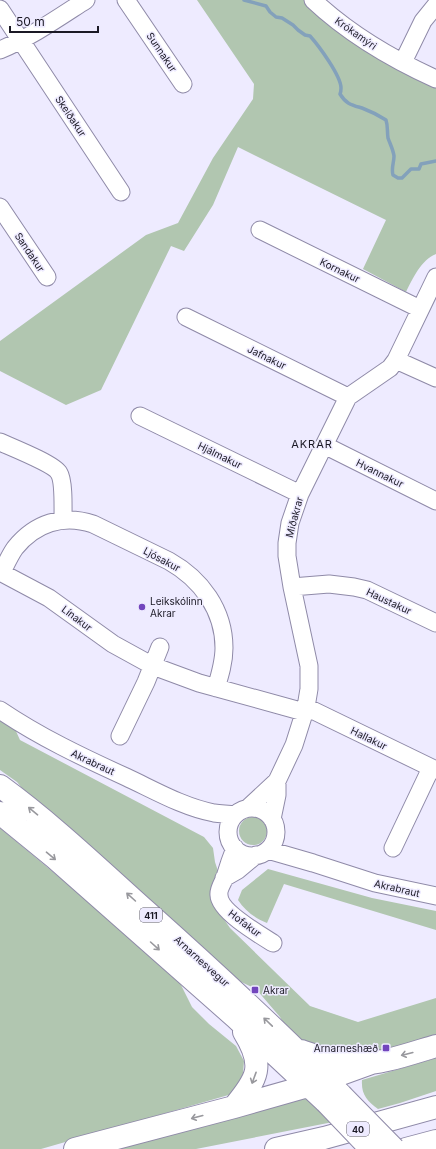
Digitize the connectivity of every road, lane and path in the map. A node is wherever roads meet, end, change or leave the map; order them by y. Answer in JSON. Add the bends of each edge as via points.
{"nodes":[{"id":1,"x":86,"y":0,"type":"edge"},
{"id":2,"x":126,"y":0,"type":"edge"},
{"id":3,"x":312,"y":0,"type":"edge"},
{"id":4,"x":436,"y":4,"type":"edge"},
{"id":5,"x":0,"y":9,"type":"edge"},
{"id":6,"x":21,"y":41,"type":"junction"},
{"id":7,"x":0,"y":50,"type":"edge"},
{"id":8,"x":402,"y":62,"type":"junction"},
{"id":9,"x":436,"y":79,"type":"edge"},
{"id":10,"x":184,"y":84,"type":"dead end"},
{"id":11,"x":121,"y":192,"type":"dead end"},
{"id":12,"x":0,"y":207,"type":"edge"},
{"id":13,"x":260,"y":230,"type":"dead end"},
{"id":14,"x":47,"y":277,"type":"dead end"},
{"id":15,"x":436,"y":278,"type":"edge"},
{"id":16,"x":420,"y":309,"type":"junction"},
{"id":17,"x":186,"y":317,"type":"dead end"},
{"id":18,"x":396,"y":360,"type":"junction"},
{"id":19,"x":436,"y":378,"type":"edge"},
{"id":20,"x":348,"y":397,"type":"junction"},
{"id":21,"x":140,"y":416,"type":"dead end"},
{"id":22,"x":0,"y":442,"type":"edge"},
{"id":23,"x":324,"y":446,"type":"junction"},
{"id":24,"x":300,"y":494,"type":"junction"},
{"id":25,"x":436,"y":501,"type":"edge"},
{"id":26,"x":64,"y":519,"type":"junction"},
{"id":27,"x":1,"y":572,"type":"edge"},
{"id":28,"x":292,"y":587,"type":"junction"},
{"id":29,"x":436,"y":623,"type":"edge"},
{"id":30,"x":160,"y":647,"type":"dead end"},
{"id":31,"x":152,"y":666,"type":"junction"},
{"id":32,"x":216,"y":688,"type":"junction"},
{"id":33,"x":0,"y":710,"type":"edge"},
{"id":34,"x":305,"y":710,"type":"junction"},
{"id":35,"x":120,"y":736,"type":"dead end"},
{"id":36,"x":434,"y":769,"type":"edge"},
{"id":37,"x":277,"y":781,"type":"junction"},
{"id":38,"x":0,"y":786,"type":"edge"},
{"id":39,"x":0,"y":813,"type":"edge"},
{"id":40,"x":237,"y":818,"type":"junction"},
{"id":41,"x":274,"y":825,"type":"junction"},
{"id":42,"x":235,"y":848,"type":"junction"},
{"id":43,"x":393,"y":848,"type":"dead end"},
{"id":44,"x":262,"y":852,"type":"junction"},
{"id":45,"x":313,"y":863,"type":"junction"},
{"id":46,"x":224,"y":878,"type":"junction"},
{"id":47,"x":436,"y":896,"type":"edge"},
{"id":48,"x":273,"y":943,"type":"dead end"},
{"id":49,"x":235,"y":1017,"type":"junction"},
{"id":50,"x":436,"y":1046,"type":"edge"},
{"id":51,"x":296,"y":1049,"type":"junction"},
{"id":52,"x":377,"y":1061,"type":"junction"},
{"id":53,"x":325,"y":1091,"type":"junction"},
{"id":54,"x":436,"y":1107,"type":"edge"},
{"id":55,"x":234,"y":1108,"type":"junction"},
{"id":56,"x":436,"y":1141,"type":"edge"},
{"id":57,"x":75,"y":1149,"type":"edge"},
{"id":58,"x":276,"y":1149,"type":"edge"},
{"id":59,"x":371,"y":1149,"type":"edge"},
{"id":60,"x":394,"y":1149,"type":"edge"},
{"id":61,"x":406,"y":1149,"type":"edge"}],
"edges":[{"from":1,"to":6,"type":"street"},
{"from":2,"to":10,"type":"street","name":"Sunnakur"},
{"from":3,"to":8,"type":"street","name":"Krókamýri","via":[[382,51]]},
{"from":4,"to":8,"type":"street","via":[[423,21]]},
{"from":5,"to":6,"type":"street","name":"Skeiðakur"},
{"from":6,"to":7,"type":"street"},
{"from":6,"to":11,"type":"street","name":"Skeiðakur"},
{"from":8,"to":9,"type":"street","name":"Krókamýri"},
{"from":12,"to":14,"type":"street","name":"Sandakur"},
{"from":13,"to":16,"type":"street","name":"Kornakur"},
{"from":15,"to":16,"type":"street","name":"Miðakrar"},
{"from":16,"to":18,"type":"street","name":"Miðakrar"},
{"from":17,"to":20,"type":"street","name":"Jafnakur"},
{"from":18,"to":19,"type":"street"},
{"from":18,"to":20,"type":"street","name":"Miðakrar","via":[[390,368]]},
{"from":20,"to":23,"type":"street","name":"Miðakrar"},
{"from":21,"to":24,"type":"street","name":"Hjálmakur"},
{"from":22,"to":26,"type":"street","via":[[51,466],[59,473]]},
{"from":23,"to":24,"type":"street","name":"Miðakrar"},
{"from":23,"to":25,"type":"street","name":"Hvannakur"},
{"from":24,"to":28,"type":"street","name":"Miðakrar","via":[[292,516],[287,543]]},
{"from":26,"to":27,"type":"street","name":"Ljósakur","via":[[43,526],[27,536],[15,549]]},
{"from":26,"to":32,"type":"street","name":"Ljósakur","via":[[85,521],[101,528],[174,564],[197,581],[216,610],[221,626],[223,654]]},
{"from":27,"to":31,"type":"street","name":"Línakur","via":[[48,598],[108,641]]},
{"from":28,"to":29,"type":"street","name":"Haustakur","via":[[329,584],[367,590]]},
{"from":28,"to":34,"type":"street","name":"Miðakrar","via":[[309,666],[309,689]]},
{"from":30,"to":31,"type":"street"},
{"from":31,"to":32,"type":"street","name":"Línakur"},
{"from":31,"to":35,"type":"street"},
{"from":32,"to":34,"type":"street","name":"Línakur"},
{"from":33,"to":40,"type":"street","name":"Akrabraut","via":[[56,744],[191,806]]},
{"from":34,"to":36,"type":"street","name":"Hallakur"},
{"from":34,"to":37,"type":"street","name":"Miðakrar","via":[[294,745]]},
{"from":36,"to":43,"type":"street","name":"Hallakur"},
{"from":37,"to":40,"type":"street","name":"Miðakrar"},
{"from":37,"to":41,"type":"street","name":"Miðakrar"},
{"from":51,"to":38,"type":"main road","name":"Arnarnesvegur","number":"411","one_way":true,"via":[[250,1004],[71,843]]},
{"from":39,"to":49,"type":"main road","name":"Arnarnesvegur","number":"411","one_way":true,"via":[[55,858]]},
{"from":40,"to":41,"type":"street","via":[[255,808],[262,810]]},
{"from":40,"to":42,"type":"street","via":[[231,843]]},
{"from":41,"to":44,"type":"street","via":[[275,838]]},
{"from":41,"to":45,"type":"street","name":"Akrabraut","via":[[289,847]]},
{"from":42,"to":44,"type":"street","via":[[248,855]]},
{"from":42,"to":46,"type":"street","name":"Hofakur"},
{"from":44,"to":45,"type":"street","name":"Akrabraut"},
{"from":44,"to":46,"type":"street"},
{"from":45,"to":47,"type":"street","name":"Akrabraut","via":[[375,883]]},
{"from":46,"to":48,"type":"street","name":"Hofakur","via":[[219,894],[221,903],[255,932]]},
{"from":49,"to":53,"type":"main road","name":"Arnarnesvegur","number":"411"},
{"from":49,"to":55,"type":"main road","one_way":true,"via":[[253,1046],[257,1065],[251,1086]]},
{"from":50,"to":52,"type":"main road","one_way":true},
{"from":51,"to":52,"type":"main road","via":[[319,1058],[346,1064]]},
{"from":51,"to":53,"type":"main road","name":"Arnarnesvegur","number":"411"},
{"from":52,"to":53,"type":"main road"},
{"from":53,"to":55,"type":"main road"},
{"from":53,"to":59,"type":"main road","name":"Arnarnesvegur","number":"411","bridge":true},
{"from":53,"to":60,"type":"main road","name":"Arnarnesvegur","number":"411","bridge":true},
{"from":54,"to":58,"type":"main road","number":"40"},
{"from":55,"to":57,"type":"main road","one_way":true},
{"from":56,"to":61,"type":"main road"}]}
